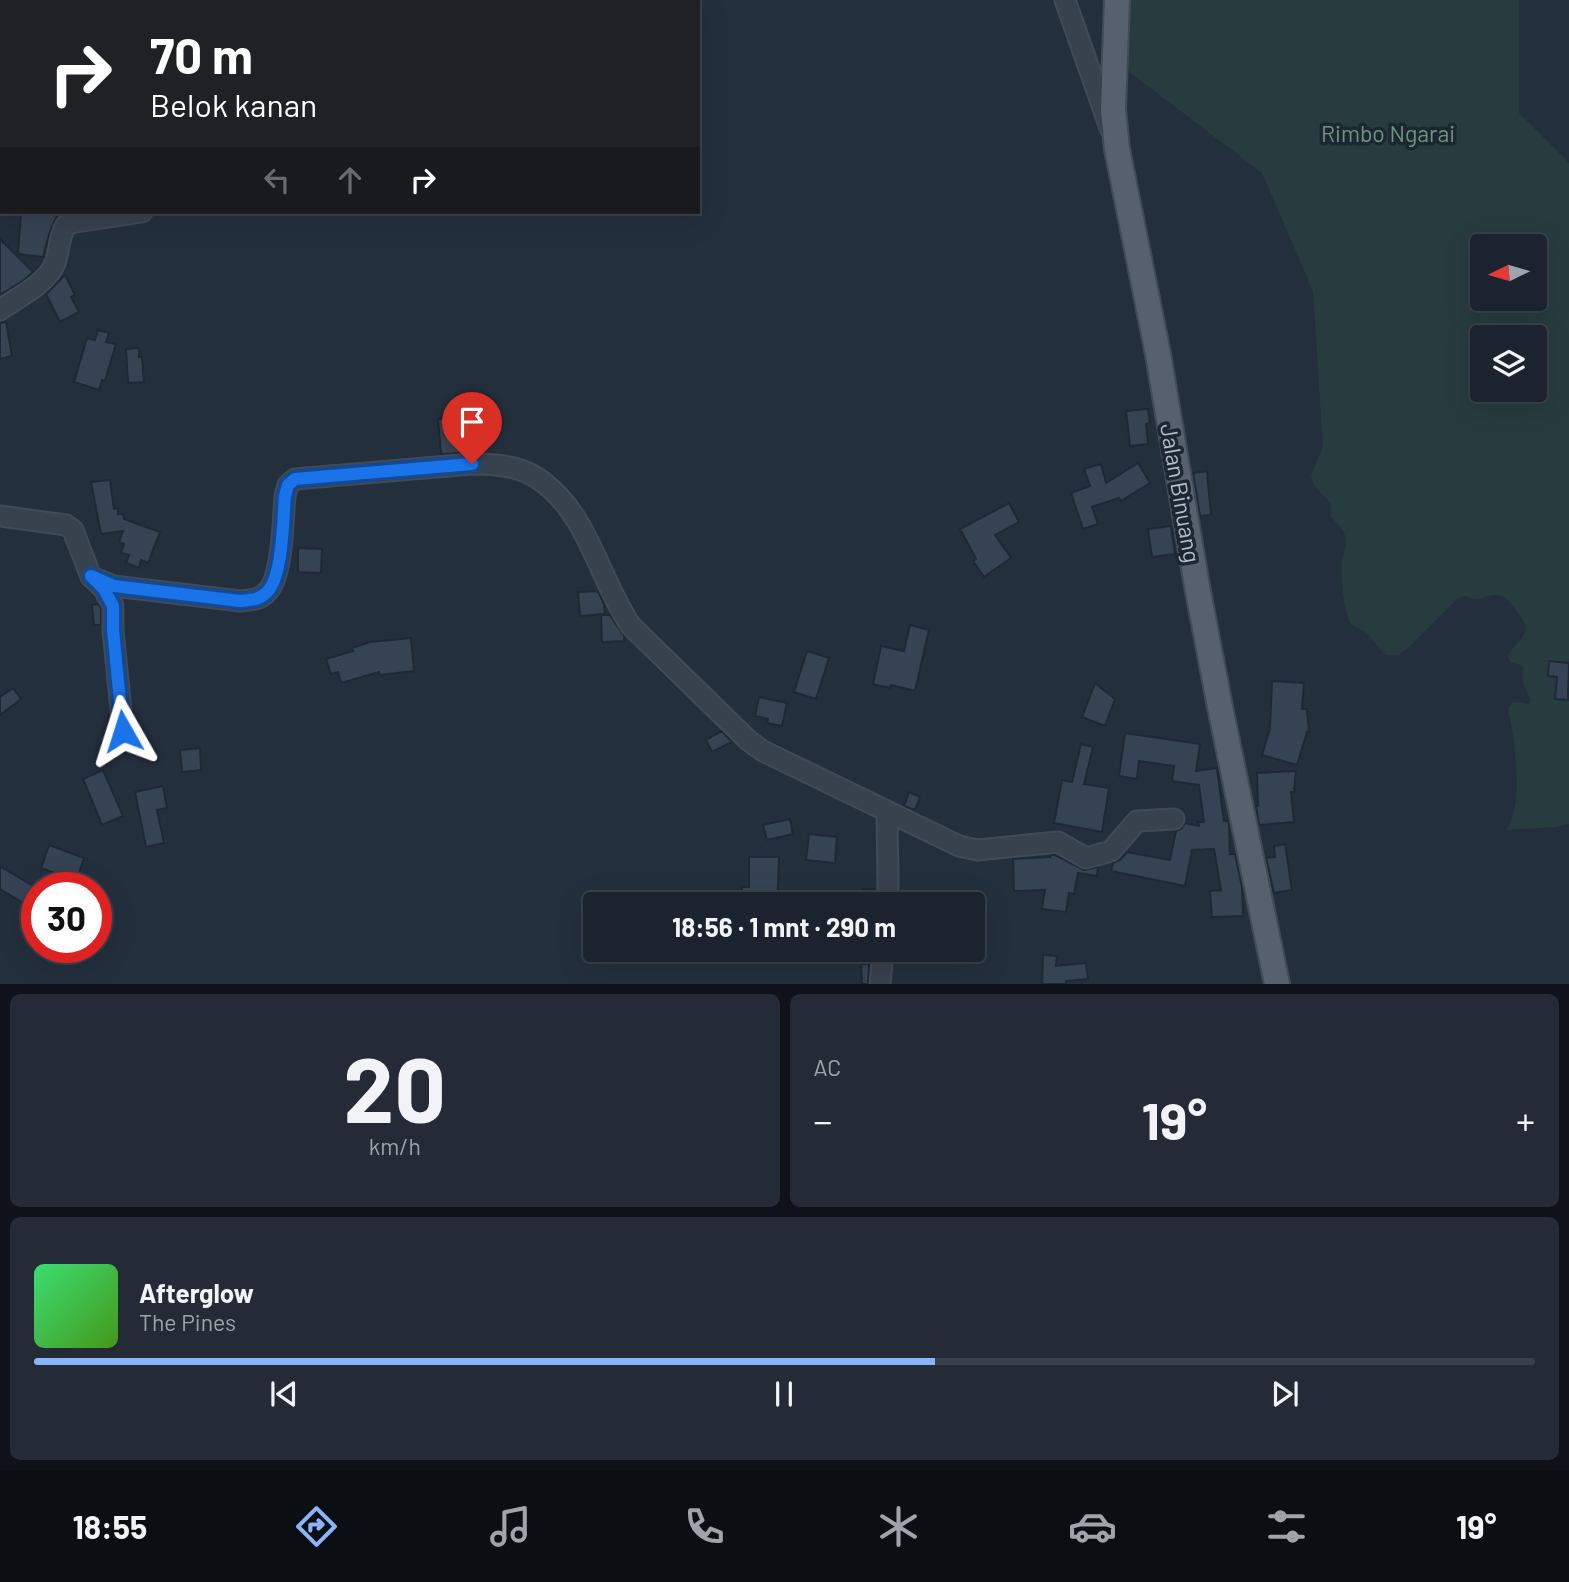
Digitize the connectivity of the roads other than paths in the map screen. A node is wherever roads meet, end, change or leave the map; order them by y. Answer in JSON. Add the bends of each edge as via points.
{"nodes":[{"id":1,"x":1065,"y":0,"type":"edge"},
{"id":2,"x":1117,"y":0,"type":"edge"},
{"id":3,"x":1117,"y":149,"type":"junction"},
{"id":4,"x":129,"y":214,"type":"edge"},
{"id":5,"x":0,"y":310,"type":"edge"},
{"id":6,"x":0,"y":516,"type":"edge"},
{"id":7,"x":91,"y":576,"type":"junction"},
{"id":8,"x":123,"y":731,"type":"dead end"},
{"id":9,"x":887,"y":811,"type":"junction"},
{"id":10,"x":1174,"y":819,"type":"dead end"},
{"id":11,"x":888,"y":892,"type":"edge"},
{"id":12,"x":882,"y":962,"type":"edge"},
{"id":13,"x":880,"y":984,"type":"edge"},
{"id":14,"x":1277,"y":984,"type":"edge"}],
"edges":[{"from":1,"to":3,"type":"street"},
{"from":2,"to":3,"type":"main road","name":"Jalan Binuang","via":[[1113,110]]},
{"from":3,"to":14,"type":"main road","name":"Jalan Binuang","via":[[1220,707]]},
{"from":4,"to":5,"type":"street","via":[[66,225],[51,271]]},
{"from":6,"to":7,"type":"street","via":[[74,530]]},
{"from":7,"to":8,"type":"street","via":[[113,606]]},
{"from":7,"to":9,"type":"street","via":[[114,586],[255,600],[267,593],[278,570],[285,496],[295,479],[472,464],[499,465],[530,474],[556,493],[582,530],[631,626],[749,741]]},
{"from":9,"to":10,"type":"street","via":[[959,846],[976,850],[1058,842],[1086,858],[1111,851],[1137,821]]},
{"from":9,"to":11,"type":"street"},
{"from":12,"to":13,"type":"street"}]}
